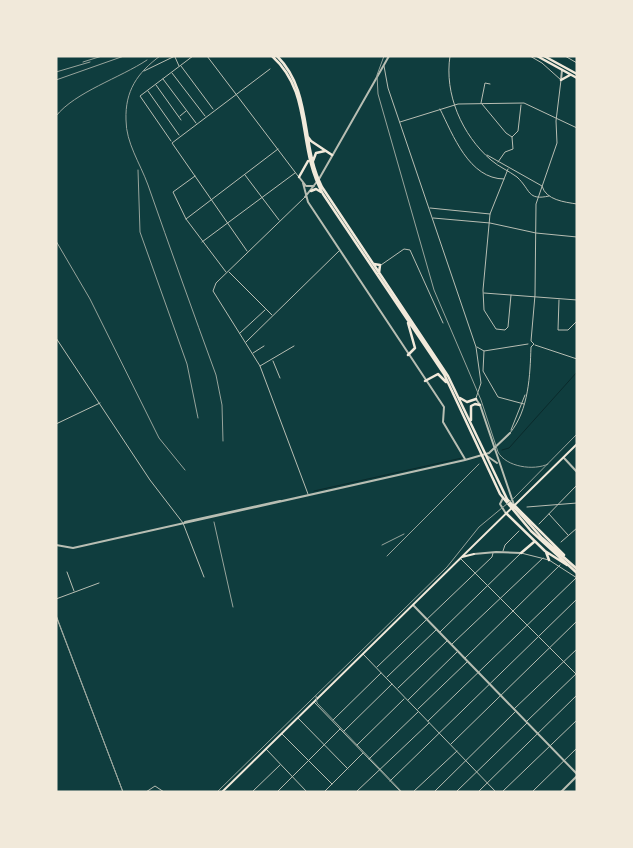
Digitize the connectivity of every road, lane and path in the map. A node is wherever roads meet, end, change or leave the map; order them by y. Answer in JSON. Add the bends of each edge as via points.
{"nodes":[{"id":1,"x":175,"y":56,"type":"edge"},
{"id":2,"x":193,"y":56,"type":"edge"},
{"id":3,"x":207,"y":56,"type":"edge"},
{"id":4,"x":272,"y":56,"type":"edge"},
{"id":5,"x":277,"y":56,"type":"edge"},
{"id":6,"x":389,"y":56,"type":"edge"},
{"id":7,"x":450,"y":56,"type":"edge"},
{"id":8,"x":530,"y":56,"type":"edge"},
{"id":9,"x":537,"y":56,"type":"edge"},
{"id":10,"x":544,"y":56,"type":"edge"},
{"id":11,"x":565,"y":56,"type":"edge"},
{"id":12,"x":552,"y":58,"type":"edge"},
{"id":13,"x":577,"y":63,"type":"edge"},
{"id":14,"x":384,"y":64,"type":"junction"},
{"id":15,"x":180,"y":66,"type":"junction"},
{"id":16,"x":562,"y":68,"type":"junction"},
{"id":17,"x":270,"y":69,"type":"dead end"},
{"id":18,"x":144,"y":71,"type":"dead end"},
{"id":19,"x":172,"y":72,"type":"junction"},
{"id":20,"x":379,"y":73,"type":"junction"},
{"id":21,"x":385,"y":75,"type":"junction"},
{"id":22,"x":576,"y":76,"type":"edge"},
{"id":23,"x":163,"y":79,"type":"junction"},
{"id":24,"x":561,"y":80,"type":"junction"},
{"id":25,"x":490,"y":84,"type":"dead end"},
{"id":26,"x":155,"y":85,"type":"junction"},
{"id":27,"x":148,"y":90,"type":"junction"},
{"id":28,"x":237,"y":95,"type":"junction"},
{"id":29,"x":481,"y":103,"type":"junction"},
{"id":30,"x":490,"y":104,"type":"junction"},
{"id":31,"x":521,"y":104,"type":"junction"},
{"id":32,"x":454,"y":105,"type":"junction"},
{"id":33,"x":516,"y":105,"type":"junction"},
{"id":34,"x":439,"y":108,"type":"junction"},
{"id":35,"x":520,"y":108,"type":"junction"},
{"id":36,"x":213,"y":109,"type":"dead end"},
{"id":37,"x":487,"y":110,"type":"junction"},
{"id":38,"x":187,"y":111,"type":"junction"},
{"id":39,"x":205,"y":116,"type":"dead end"},
{"id":40,"x":179,"y":117,"type":"junction"},
{"id":41,"x":556,"y":118,"type":"junction"},
{"id":42,"x":181,"y":120,"type":"dead end"},
{"id":43,"x":196,"y":122,"type":"dead end"},
{"id":44,"x":400,"y":122,"type":"junction"},
{"id":45,"x":577,"y":128,"type":"edge"},
{"id":46,"x":307,"y":133,"type":"junction"},
{"id":47,"x":179,"y":135,"type":"dead end"},
{"id":48,"x":512,"y":137,"type":"junction"},
{"id":49,"x":172,"y":142,"type":"junction"},
{"id":50,"x":278,"y":149,"type":"junction"},
{"id":51,"x":327,"y":152,"type":"junction"},
{"id":52,"x":484,"y":153,"type":"junction"},
{"id":53,"x":332,"y":155,"type":"junction"},
{"id":54,"x":308,"y":161,"type":"junction"},
{"id":55,"x":498,"y":162,"type":"junction"},
{"id":56,"x":314,"y":169,"type":"junction"},
{"id":57,"x":508,"y":170,"type":"junction"},
{"id":58,"x":295,"y":173,"type":"junction"},
{"id":59,"x":244,"y":175,"type":"junction"},
{"id":60,"x":195,"y":176,"type":"junction"},
{"id":61,"x":298,"y":177,"type":"junction"},
{"id":62,"x":504,"y":179,"type":"junction"},
{"id":63,"x":317,"y":181,"type":"junction"},
{"id":64,"x":303,"y":183,"type":"junction"},
{"id":65,"x":314,"y":186,"type":"junction"},
{"id":66,"x":542,"y":186,"type":"junction"},
{"id":67,"x":310,"y":191,"type":"junction"},
{"id":68,"x":323,"y":194,"type":"junction"},
{"id":69,"x":549,"y":196,"type":"junction"},
{"id":70,"x":305,"y":197,"type":"junction"},
{"id":71,"x":262,"y":198,"type":"junction"},
{"id":72,"x":211,"y":199,"type":"junction"},
{"id":73,"x":538,"y":199,"type":"junction"},
{"id":74,"x":577,"y":204,"type":"edge"},
{"id":75,"x":429,"y":208,"type":"junction"},
{"id":76,"x":490,"y":214,"type":"junction"},
{"id":77,"x":432,"y":218,"type":"junction"},
{"id":78,"x":186,"y":219,"type":"junction"},
{"id":79,"x":280,"y":220,"type":"junction"},
{"id":80,"x":490,"y":222,"type":"junction"},
{"id":81,"x":228,"y":224,"type":"junction"},
{"id":82,"x":536,"y":233,"type":"junction"},
{"id":83,"x":577,"y":236,"type":"edge"},
{"id":84,"x":202,"y":242,"type":"junction"},
{"id":85,"x":340,"y":251,"type":"junction"},
{"id":86,"x":247,"y":252,"type":"junction"},
{"id":87,"x":372,"y":263,"type":"junction"},
{"id":88,"x":380,"y":265,"type":"junction"},
{"id":89,"x":227,"y":272,"type":"junction"},
{"id":90,"x":380,"y":274,"type":"junction"},
{"id":91,"x":483,"y":293,"type":"junction"},
{"id":92,"x":511,"y":295,"type":"junction"},
{"id":93,"x":535,"y":297,"type":"junction"},
{"id":94,"x":559,"y":299,"type":"junction"},
{"id":95,"x":577,"y":300,"type":"edge"},
{"id":96,"x":266,"y":309,"type":"junction"},
{"id":97,"x":273,"y":315,"type":"junction"},
{"id":98,"x":406,"y":319,"type":"junction"},
{"id":99,"x":577,"y":321,"type":"edge"},
{"id":100,"x":443,"y":323,"type":"dead end"},
{"id":101,"x":240,"y":334,"type":"junction"},
{"id":102,"x":56,"y":338,"type":"edge"},
{"id":103,"x":531,"y":341,"type":"junction"},
{"id":104,"x":246,"y":343,"type":"junction"},
{"id":105,"x":528,"y":344,"type":"junction"},
{"id":106,"x":534,"y":344,"type":"junction"},
{"id":107,"x":264,"y":346,"type":"dead end"},
{"id":108,"x":294,"y":346,"type":"dead end"},
{"id":109,"x":476,"y":347,"type":"junction"},
{"id":110,"x":530,"y":347,"type":"junction"},
{"id":111,"x":484,"y":351,"type":"junction"},
{"id":112,"x":252,"y":353,"type":"junction"},
{"id":113,"x":408,"y":355,"type":"junction"},
{"id":114,"x":478,"y":358,"type":"junction"},
{"id":115,"x":577,"y":358,"type":"edge"},
{"id":116,"x":272,"y":360,"type":"junction"},
{"id":117,"x":260,"y":366,"type":"junction"},
{"id":118,"x":280,"y":378,"type":"dead end"},
{"id":119,"x":425,"y":381,"type":"junction"},
{"id":120,"x":449,"y":384,"type":"junction"},
{"id":121,"x":458,"y":395,"type":"junction"},
{"id":122,"x":476,"y":399,"type":"junction"},
{"id":123,"x":101,"y":402,"type":"junction"},
{"id":124,"x":523,"y":404,"type":"junction"},
{"id":125,"x":480,"y":405,"type":"junction"},
{"id":126,"x":56,"y":424,"type":"edge"},
{"id":127,"x":472,"y":426,"type":"junction"},
{"id":128,"x":510,"y":433,"type":"joint"},
{"id":129,"x":577,"y":444,"type":"edge"},
{"id":130,"x":494,"y":448,"type":"junction"},
{"id":131,"x":481,"y":450,"type":"junction"},
{"id":132,"x":489,"y":453,"type":"junction"},
{"id":133,"x":484,"y":456,"type":"junction"},
{"id":134,"x":496,"y":456,"type":"junction"},
{"id":135,"x":564,"y":458,"type":"junction"},
{"id":136,"x":465,"y":460,"type":"junction"},
{"id":137,"x":499,"y":465,"type":"junction"},
{"id":138,"x":577,"y":472,"type":"edge"},
{"id":139,"x":506,"y":484,"type":"junction"},
{"id":140,"x":577,"y":485,"type":"edge"},
{"id":141,"x":309,"y":495,"type":"junction"},
{"id":142,"x":577,"y":503,"type":"edge"},
{"id":143,"x":514,"y":505,"type":"junction"},
{"id":144,"x":558,"y":505,"type":"junction"},
{"id":145,"x":528,"y":507,"type":"dead end"},
{"id":146,"x":506,"y":513,"type":"junction"},
{"id":147,"x":549,"y":513,"type":"junction"},
{"id":148,"x":520,"y":518,"type":"junction"},
{"id":149,"x":183,"y":523,"type":"junction"},
{"id":150,"x":538,"y":524,"type":"dead end"},
{"id":151,"x":577,"y":528,"type":"edge"},
{"id":152,"x":519,"y":531,"type":"dead end"},
{"id":153,"x":568,"y":535,"type":"junction"},
{"id":154,"x":534,"y":542,"type":"junction"},
{"id":155,"x":561,"y":542,"type":"dead end"},
{"id":156,"x":56,"y":545,"type":"edge"},
{"id":157,"x":468,"y":551,"type":"junction"},
{"id":158,"x":545,"y":551,"type":"junction"},
{"id":159,"x":493,"y":552,"type":"junction"},
{"id":160,"x":503,"y":552,"type":"junction"},
{"id":161,"x":521,"y":553,"type":"junction"},
{"id":162,"x":474,"y":554,"type":"junction"},
{"id":163,"x":462,"y":557,"type":"junction"},
{"id":164,"x":543,"y":557,"type":"junction"},
{"id":165,"x":566,"y":559,"type":"junction"},
{"id":166,"x":549,"y":560,"type":"joint"},
{"id":167,"x":560,"y":566,"type":"junction"},
{"id":168,"x":572,"y":568,"type":"junction"},
{"id":169,"x":577,"y":569,"type":"edge"},
{"id":170,"x":68,"y":572,"type":"dead end"},
{"id":171,"x":475,"y":572,"type":"junction"},
{"id":172,"x":577,"y":573,"type":"edge"},
{"id":173,"x":204,"y":577,"type":"dead end"},
{"id":174,"x":576,"y":578,"type":"edge"},
{"id":175,"x":99,"y":583,"type":"dead end"},
{"id":176,"x":488,"y":586,"type":"junction"},
{"id":177,"x":75,"y":592,"type":"junction"},
{"id":178,"x":501,"y":598,"type":"junction"},
{"id":179,"x":56,"y":599,"type":"edge"},
{"id":180,"x":577,"y":599,"type":"edge"},
{"id":181,"x":413,"y":605,"type":"junction"},
{"id":182,"x":513,"y":611,"type":"junction"},
{"id":183,"x":56,"y":616,"type":"edge"},
{"id":184,"x":427,"y":619,"type":"junction"},
{"id":185,"x":577,"y":621,"type":"edge"},
{"id":186,"x":527,"y":625,"type":"junction"},
{"id":187,"x":437,"y":630,"type":"junction"},
{"id":188,"x":439,"y":632,"type":"junction"},
{"id":189,"x":539,"y":636,"type":"junction"},
{"id":190,"x":448,"y":641,"type":"junction"},
{"id":191,"x":452,"y":645,"type":"junction"},
{"id":192,"x":549,"y":647,"type":"junction"},
{"id":193,"x":577,"y":649,"type":"edge"},
{"id":194,"x":458,"y":652,"type":"junction"},
{"id":195,"x":363,"y":654,"type":"junction"},
{"id":196,"x":464,"y":658,"type":"junction"},
{"id":197,"x":467,"y":662,"type":"junction"},
{"id":198,"x":563,"y":662,"type":"junction"},
{"id":199,"x":376,"y":667,"type":"junction"},
{"id":200,"x":478,"y":672,"type":"junction"},
{"id":201,"x":382,"y":673,"type":"junction"},
{"id":202,"x":576,"y":674,"type":"edge"},
{"id":203,"x":386,"y":678,"type":"junction"},
{"id":204,"x":392,"y":684,"type":"junction"},
{"id":205,"x":490,"y":684,"type":"junction"},
{"id":206,"x":397,"y":689,"type":"junction"},
{"id":207,"x":500,"y":695,"type":"junction"},
{"id":208,"x":577,"y":695,"type":"edge"},
{"id":209,"x":405,"y":698,"type":"junction"},
{"id":210,"x":408,"y":700,"type":"junction"},
{"id":211,"x":314,"y":702,"type":"junction"},
{"id":212,"x":515,"y":710,"type":"junction"},
{"id":213,"x":418,"y":711,"type":"junction"},
{"id":214,"x":298,"y":718,"type":"junction"},
{"id":215,"x":577,"y":720,"type":"edge"},
{"id":216,"x":333,"y":721,"type":"junction"},
{"id":217,"x":429,"y":722,"type":"junction"},
{"id":218,"x":526,"y":722,"type":"junction"},
{"id":219,"x":341,"y":729,"type":"junction"},
{"id":220,"x":343,"y":731,"type":"junction"},
{"id":221,"x":282,"y":733,"type":"junction"},
{"id":222,"x":440,"y":733,"type":"junction"},
{"id":223,"x":537,"y":733,"type":"junction"},
{"id":224,"x":451,"y":744,"type":"junction"},
{"id":225,"x":325,"y":745,"type":"junction"},
{"id":226,"x":356,"y":745,"type":"junction"},
{"id":227,"x":549,"y":745,"type":"junction"},
{"id":228,"x":577,"y":748,"type":"edge"},
{"id":229,"x":266,"y":749,"type":"junction"},
{"id":230,"x":457,"y":751,"type":"junction"},
{"id":231,"x":363,"y":753,"type":"junction"},
{"id":232,"x":370,"y":759,"type":"junction"},
{"id":233,"x":309,"y":760,"type":"junction"},
{"id":234,"x":466,"y":760,"type":"junction"},
{"id":235,"x":564,"y":760,"type":"junction"},
{"id":236,"x":280,"y":764,"type":"junction"},
{"id":237,"x":348,"y":769,"type":"junction"},
{"id":238,"x":380,"y":769,"type":"junction"},
{"id":239,"x":477,"y":772,"type":"junction"},
{"id":240,"x":577,"y":775,"type":"edge"},
{"id":241,"x":292,"y":777,"type":"junction"},
{"id":242,"x":390,"y":781,"type":"junction"},
{"id":243,"x":487,"y":782,"type":"junction"},
{"id":244,"x":332,"y":784,"type":"junction"},
{"id":245,"x":304,"y":788,"type":"junction"},
{"id":246,"x":397,"y":788,"type":"junction"},
{"id":247,"x":223,"y":791,"type":"edge"},
{"id":248,"x":122,"y":792,"type":"edge"},
{"id":249,"x":146,"y":792,"type":"edge"},
{"id":250,"x":164,"y":792,"type":"edge"},
{"id":251,"x":252,"y":792,"type":"edge"},
{"id":252,"x":276,"y":792,"type":"edge"},
{"id":253,"x":300,"y":792,"type":"edge"},
{"id":254,"x":307,"y":792,"type":"edge"},
{"id":255,"x":324,"y":792,"type":"edge"},
{"id":256,"x":356,"y":792,"type":"edge"},
{"id":257,"x":393,"y":792,"type":"edge"},
{"id":258,"x":401,"y":792,"type":"edge"},
{"id":259,"x":413,"y":792,"type":"edge"},
{"id":260,"x":434,"y":792,"type":"edge"},
{"id":261,"x":456,"y":792,"type":"edge"},
{"id":262,"x":478,"y":792,"type":"edge"},
{"id":263,"x":496,"y":792,"type":"edge"},
{"id":264,"x":502,"y":792,"type":"edge"},
{"id":265,"x":532,"y":792,"type":"edge"},
{"id":266,"x":561,"y":792,"type":"edge"}],
"edges":[{"from":1,"to":15,"type":"street"},
{"from":1,"to":18,"type":"street"},
{"from":2,"to":15,"type":"street"},
{"from":3,"to":28,"type":"street"},
{"from":4,"to":54,"type":"main road","via":[[287,73],[298,94]]},
{"from":5,"to":46,"type":"main road","via":[[291,73],[300,94]]},
{"from":6,"to":14,"type":"street"},
{"from":7,"to":32,"type":"street","via":[[448,72]]},
{"from":8,"to":24,"type":"street"},
{"from":9,"to":16,"type":"main road"},
{"from":10,"to":12,"type":"main road"},
{"from":11,"to":13,"type":"street"},
{"from":12,"to":16,"type":"main road"},
{"from":14,"to":20,"type":"street"},
{"from":14,"to":21,"type":"street"},
{"from":15,"to":19,"type":"street"},
{"from":15,"to":36,"type":"street"},
{"from":16,"to":22,"type":"main road"},
{"from":16,"to":22,"type":"main road"},
{"from":16,"to":24,"type":"street"},
{"from":17,"to":28,"type":"street"},
{"from":19,"to":23,"type":"street"},
{"from":19,"to":39,"type":"street"},
{"from":20,"to":21,"type":"street"},
{"from":20,"to":53,"type":"street"},
{"from":21,"to":44,"type":"street"},
{"from":22,"to":24,"type":"main road","via":[[565,76]]},
{"from":23,"to":26,"type":"street"},
{"from":23,"to":38,"type":"street"},
{"from":24,"to":41,"type":"street"},
{"from":25,"to":29,"type":"street","via":[[484,83]]},
{"from":26,"to":27,"type":"street"},
{"from":26,"to":40,"type":"street"},
{"from":27,"to":47,"type":"street"},
{"from":27,"to":49,"type":"street","via":[[140,96]]},
{"from":28,"to":49,"type":"street"},
{"from":28,"to":50,"type":"street"},
{"from":29,"to":30,"type":"street"},
{"from":29,"to":32,"type":"street"},
{"from":29,"to":37,"type":"street"},
{"from":30,"to":33,"type":"street"},
{"from":30,"to":37,"type":"street"},
{"from":31,"to":33,"type":"street"},
{"from":31,"to":35,"type":"street"},
{"from":31,"to":41,"type":"street"},
{"from":32,"to":34,"type":"street"},
{"from":32,"to":52,"type":"street","via":[[464,127]]},
{"from":33,"to":35,"type":"street"},
{"from":34,"to":44,"type":"street"},
{"from":34,"to":62,"type":"street","via":[[456,141],[475,167],[488,176]]},
{"from":35,"to":48,"type":"street","via":[[518,131]]},
{"from":37,"to":48,"type":"street"},
{"from":38,"to":40,"type":"street"},
{"from":38,"to":43,"type":"street"},
{"from":40,"to":42,"type":"street"},
{"from":41,"to":45,"type":"street"},
{"from":41,"to":66,"type":"street","via":[[557,143]]},
{"from":44,"to":75,"type":"street"},
{"from":46,"to":51,"type":"main road","via":[[310,141]]},
{"from":46,"to":56,"type":"main road"},
{"from":48,"to":55,"type":"street","via":[[513,148],[505,152]]},
{"from":49,"to":60,"type":"street"},
{"from":50,"to":58,"type":"street"},
{"from":50,"to":59,"type":"street"},
{"from":51,"to":53,"type":"main road"},
{"from":51,"to":56,"type":"main road","via":[[314,154]]},
{"from":52,"to":55,"type":"street"},
{"from":52,"to":57,"type":"street"},
{"from":53,"to":63,"type":"street"},
{"from":54,"to":61,"type":"main road"},
{"from":54,"to":63,"type":"main road"},
{"from":55,"to":57,"type":"street"},
{"from":56,"to":63,"type":"main road"},
{"from":57,"to":62,"type":"street"},
{"from":57,"to":66,"type":"street"},
{"from":57,"to":73,"type":"street"},
{"from":58,"to":61,"type":"street"},
{"from":58,"to":71,"type":"street"},
{"from":59,"to":71,"type":"street"},
{"from":59,"to":72,"type":"street"},
{"from":60,"to":72,"type":"street"},
{"from":60,"to":78,"type":"street","via":[[174,191]]},
{"from":61,"to":64,"type":"street"},
{"from":62,"to":76,"type":"street"},
{"from":63,"to":65,"type":"street"},
{"from":63,"to":68,"type":"main road"},
{"from":63,"to":87,"type":"main road"},
{"from":64,"to":65,"type":"street","via":[[308,187]]},
{"from":64,"to":70,"type":"street"},
{"from":65,"to":67,"type":"street"},
{"from":66,"to":69,"type":"street"},
{"from":66,"to":73,"type":"street"},
{"from":67,"to":68,"type":"main road","via":[[317,190]]},
{"from":67,"to":70,"type":"street"},
{"from":68,"to":98,"type":"main road"},
{"from":69,"to":73,"type":"street"},
{"from":69,"to":74,"type":"street"},
{"from":70,"to":79,"type":"street"},
{"from":70,"to":85,"type":"street"},
{"from":71,"to":79,"type":"street"},
{"from":71,"to":81,"type":"street"},
{"from":72,"to":78,"type":"street"},
{"from":72,"to":81,"type":"street"},
{"from":73,"to":82,"type":"street"},
{"from":75,"to":76,"type":"street"},
{"from":75,"to":77,"type":"street"},
{"from":76,"to":80,"type":"street"},
{"from":77,"to":80,"type":"street"},
{"from":77,"to":109,"type":"street"},
{"from":78,"to":84,"type":"street"},
{"from":79,"to":86,"type":"street"},
{"from":80,"to":82,"type":"street"},
{"from":80,"to":91,"type":"street"},
{"from":81,"to":84,"type":"street"},
{"from":81,"to":86,"type":"street"},
{"from":82,"to":83,"type":"street"},
{"from":82,"to":93,"type":"street"},
{"from":84,"to":89,"type":"street"},
{"from":85,"to":97,"type":"street"},
{"from":85,"to":113,"type":"street"},
{"from":86,"to":89,"type":"street"},
{"from":87,"to":88,"type":"main road"},
{"from":87,"to":90,"type":"main road"},
{"from":88,"to":90,"type":"main road"},
{"from":88,"to":100,"type":"street","via":[[404,250],[410,250]]},
{"from":89,"to":96,"type":"street"},
{"from":89,"to":101,"type":"street","via":[[213,286],[213,293]]},
{"from":90,"to":121,"type":"main road"},
{"from":91,"to":92,"type":"street"},
{"from":91,"to":92,"type":"street","via":[[484,310],[492,325],[505,330],[509,326]]},
{"from":92,"to":93,"type":"street"},
{"from":93,"to":94,"type":"street"},
{"from":93,"to":103,"type":"street"},
{"from":94,"to":95,"type":"street"},
{"from":94,"to":99,"type":"street","via":[[558,329],[568,330]]},
{"from":96,"to":97,"type":"street"},
{"from":96,"to":101,"type":"street"},
{"from":97,"to":104,"type":"street"},
{"from":98,"to":113,"type":"main road","via":[[415,341],[415,350]]},
{"from":98,"to":120,"type":"main road"},
{"from":101,"to":104,"type":"street"},
{"from":102,"to":123,"type":"street"},
{"from":103,"to":105,"type":"street"},
{"from":103,"to":106,"type":"street"},
{"from":104,"to":112,"type":"street"},
{"from":105,"to":110,"type":"street"},
{"from":105,"to":111,"type":"street"},
{"from":106,"to":110,"type":"street"},
{"from":106,"to":115,"type":"street"},
{"from":107,"to":112,"type":"street"},
{"from":108,"to":116,"type":"street"},
{"from":109,"to":111,"type":"street"},
{"from":109,"to":114,"type":"street"},
{"from":110,"to":124,"type":"street"},
{"from":111,"to":114,"type":"street"},
{"from":111,"to":124,"type":"street","via":[[484,372],[500,399]]},
{"from":112,"to":117,"type":"street"},
{"from":113,"to":119,"type":"street"},
{"from":114,"to":122,"type":"street","via":[[481,385]]},
{"from":116,"to":117,"type":"street"},
{"from":116,"to":118,"type":"street"},
{"from":117,"to":141,"type":"street"},
{"from":119,"to":120,"type":"main road","via":[[438,374]]},
{"from":119,"to":136,"type":"street","via":[[444,407],[443,422]]},
{"from":120,"to":131,"type":"main road"},
{"from":121,"to":122,"type":"main road","via":[[467,402]]},
{"from":121,"to":127,"type":"main road"},
{"from":122,"to":125,"type":"street"},
{"from":123,"to":126,"type":"street"},
{"from":123,"to":149,"type":"street","via":[[154,486]]},
{"from":124,"to":128,"type":"street"},
{"from":125,"to":127,"type":"main road","via":[[470,407]]},
{"from":125,"to":130,"type":"street"},
{"from":127,"to":131,"type":"main road"},
{"from":128,"to":130,"type":"street"},
{"from":129,"to":135,"type":"main road"},
{"from":130,"to":132,"type":"street"},
{"from":130,"to":134,"type":"street"},
{"from":131,"to":148,"type":"main road","via":[[501,493]]},
{"from":132,"to":133,"type":"street"},
{"from":132,"to":134,"type":"street"},
{"from":133,"to":136,"type":"street"},
{"from":133,"to":137,"type":"street","via":[[494,458]]},
{"from":134,"to":137,"type":"street"},
{"from":135,"to":138,"type":"street"},
{"from":135,"to":143,"type":"main road"},
{"from":136,"to":141,"type":"street"},
{"from":137,"to":139,"type":"street"},
{"from":139,"to":143,"type":"street"},
{"from":139,"to":146,"type":"street","via":[[506,495],[500,504]]},
{"from":140,"to":144,"type":"street"},
{"from":141,"to":149,"type":"street"},
{"from":142,"to":144,"type":"street"},
{"from":143,"to":146,"type":"main road"},
{"from":143,"to":165,"type":"main road"},
{"from":144,"to":145,"type":"street"},
{"from":144,"to":147,"type":"street"},
{"from":146,"to":154,"type":"main road"},
{"from":146,"to":157,"type":"main road"},
{"from":147,"to":150,"type":"street"},
{"from":147,"to":153,"type":"street"},
{"from":148,"to":165,"type":"main road"},
{"from":148,"to":168,"type":"main road"},
{"from":149,"to":156,"type":"street","via":[[73,548]]},
{"from":149,"to":173,"type":"street"},
{"from":151,"to":153,"type":"street"},
{"from":152,"to":160,"type":"street","via":[[505,545]]},
{"from":153,"to":155,"type":"street"},
{"from":154,"to":158,"type":"main road"},
{"from":154,"to":161,"type":"main road"},
{"from":157,"to":162,"type":"main road"},
{"from":157,"to":163,"type":"main road"},
{"from":158,"to":164,"type":"main road"},
{"from":158,"to":168,"type":"main road"},
{"from":159,"to":160,"type":"street"},
{"from":159,"to":162,"type":"street"},
{"from":159,"to":171,"type":"street","via":[[492,557]]},
{"from":160,"to":161,"type":"street"},
{"from":161,"to":164,"type":"street"},
{"from":161,"to":176,"type":"street"},
{"from":162,"to":163,"type":"main road"},
{"from":163,"to":171,"type":"street"},
{"from":163,"to":181,"type":"main road"},
{"from":164,"to":166,"type":"main road"},
{"from":164,"to":178,"type":"street"},
{"from":165,"to":169,"type":"main road"},
{"from":166,"to":167,"type":"street"},
{"from":167,"to":174,"type":"street"},
{"from":167,"to":182,"type":"street"},
{"from":168,"to":172,"type":"main road"},
{"from":170,"to":177,"type":"street"},
{"from":171,"to":176,"type":"street"},
{"from":171,"to":184,"type":"street"},
{"from":174,"to":186,"type":"street"},
{"from":175,"to":177,"type":"street"},
{"from":176,"to":178,"type":"street"},
{"from":176,"to":188,"type":"street"},
{"from":177,"to":179,"type":"street"},
{"from":178,"to":182,"type":"street"},
{"from":178,"to":191,"type":"street"},
{"from":180,"to":189,"type":"street"},
{"from":181,"to":184,"type":"street"},
{"from":181,"to":195,"type":"main road"},
{"from":182,"to":186,"type":"street"},
{"from":182,"to":196,"type":"street"},
{"from":183,"to":248,"type":"street"},
{"from":184,"to":187,"type":"street"},
{"from":184,"to":199,"type":"street"},
{"from":185,"to":192,"type":"street"},
{"from":186,"to":189,"type":"street"},
{"from":186,"to":200,"type":"street"},
{"from":187,"to":188,"type":"street"},
{"from":187,"to":203,"type":"street"},
{"from":188,"to":190,"type":"street"},
{"from":189,"to":192,"type":"street"},
{"from":189,"to":205,"type":"street"},
{"from":190,"to":191,"type":"street"},
{"from":190,"to":206,"type":"street"},
{"from":191,"to":194,"type":"street"},
{"from":192,"to":198,"type":"street"},
{"from":192,"to":207,"type":"street"},
{"from":193,"to":198,"type":"street"},
{"from":194,"to":196,"type":"street"},
{"from":194,"to":210,"type":"street"},
{"from":195,"to":199,"type":"street"},
{"from":195,"to":211,"type":"main road"},
{"from":196,"to":197,"type":"street"},
{"from":197,"to":200,"type":"street"},
{"from":197,"to":213,"type":"street"},
{"from":198,"to":202,"type":"street"},
{"from":198,"to":212,"type":"street"},
{"from":199,"to":201,"type":"street"},
{"from":200,"to":205,"type":"street"},
{"from":200,"to":217,"type":"street"},
{"from":201,"to":203,"type":"street"},
{"from":201,"to":216,"type":"street"},
{"from":202,"to":218,"type":"street"},
{"from":203,"to":204,"type":"street"},
{"from":204,"to":206,"type":"street"},
{"from":204,"to":220,"type":"street"},
{"from":205,"to":207,"type":"street"},
{"from":205,"to":222,"type":"street"},
{"from":206,"to":209,"type":"street"},
{"from":207,"to":212,"type":"street"},
{"from":207,"to":224,"type":"street"},
{"from":208,"to":223,"type":"street"},
{"from":209,"to":210,"type":"street"},
{"from":209,"to":226,"type":"street"},
{"from":210,"to":213,"type":"street"},
{"from":211,"to":214,"type":"main road"},
{"from":211,"to":216,"type":"street"},
{"from":212,"to":218,"type":"street"},
{"from":212,"to":234,"type":"street"},
{"from":213,"to":217,"type":"street"},
{"from":213,"to":232,"type":"street"},
{"from":214,"to":221,"type":"main road"},
{"from":214,"to":225,"type":"street"},
{"from":215,"to":227,"type":"street"},
{"from":216,"to":219,"type":"street"},
{"from":217,"to":222,"type":"street"},
{"from":217,"to":238,"type":"street"},
{"from":218,"to":223,"type":"street"},
{"from":218,"to":239,"type":"street"},
{"from":219,"to":220,"type":"street"},
{"from":219,"to":225,"type":"street"},
{"from":220,"to":226,"type":"street"},
{"from":221,"to":229,"type":"main road"},
{"from":221,"to":233,"type":"street"},
{"from":222,"to":224,"type":"street"},
{"from":222,"to":242,"type":"street"},
{"from":223,"to":227,"type":"street"},
{"from":223,"to":243,"type":"street"},
{"from":224,"to":230,"type":"street"},
{"from":225,"to":233,"type":"street"},
{"from":225,"to":237,"type":"street"},
{"from":226,"to":231,"type":"street"},
{"from":227,"to":235,"type":"street"},
{"from":227,"to":264,"type":"street"},
{"from":228,"to":235,"type":"street"},
{"from":229,"to":236,"type":"street"},
{"from":229,"to":247,"type":"main road"},
{"from":230,"to":234,"type":"street"},
{"from":230,"to":259,"type":"street"},
{"from":231,"to":232,"type":"street"},
{"from":231,"to":237,"type":"street"},
{"from":232,"to":238,"type":"street"},
{"from":233,"to":241,"type":"street"},
{"from":233,"to":244,"type":"street"},
{"from":234,"to":239,"type":"street"},
{"from":234,"to":260,"type":"street"},
{"from":235,"to":240,"type":"street"},
{"from":235,"to":265,"type":"street"},
{"from":236,"to":241,"type":"street"},
{"from":236,"to":251,"type":"street"},
{"from":237,"to":244,"type":"street"},
{"from":238,"to":242,"type":"street"},
{"from":238,"to":256,"type":"street"},
{"from":239,"to":243,"type":"street"},
{"from":239,"to":261,"type":"street"},
{"from":240,"to":266,"type":"street"},
{"from":241,"to":245,"type":"street"},
{"from":241,"to":252,"type":"street"},
{"from":242,"to":246,"type":"street"},
{"from":243,"to":262,"type":"street"},
{"from":243,"to":263,"type":"street"},
{"from":244,"to":255,"type":"street"},
{"from":245,"to":253,"type":"street"},
{"from":245,"to":254,"type":"street"},
{"from":246,"to":257,"type":"street"},
{"from":246,"to":258,"type":"street"},
{"from":249,"to":250,"type":"street","via":[[156,786]]}]}
